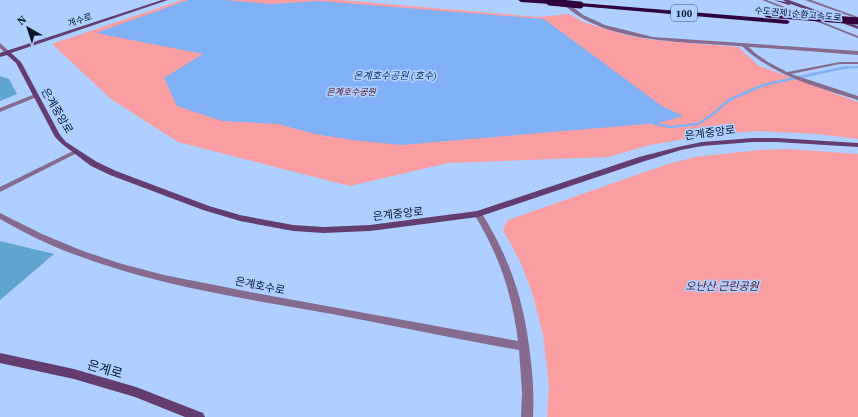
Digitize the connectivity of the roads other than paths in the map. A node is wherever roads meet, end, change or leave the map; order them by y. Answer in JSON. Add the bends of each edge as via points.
{"nodes":[{"id":1,"x":166,"y":0,"type":"edge"},
{"id":2,"x":521,"y":0,"type":"edge"},
{"id":3,"x":560,"y":0,"type":"edge"},
{"id":4,"x":597,"y":0,"type":"edge"},
{"id":5,"x":764,"y":0,"type":"edge"},
{"id":6,"x":775,"y":0,"type":"edge"},
{"id":7,"x":785,"y":0,"type":"edge"},
{"id":8,"x":789,"y":0,"type":"edge"},
{"id":9,"x":807,"y":0,"type":"edge"},
{"id":10,"x":795,"y":4,"type":"junction"},
{"id":11,"x":804,"y":8,"type":"junction"},
{"id":12,"x":858,"y":20,"type":"edge"},
{"id":13,"x":858,"y":28,"type":"edge"},
{"id":14,"x":858,"y":37,"type":"edge"},
{"id":15,"x":743,"y":44,"type":"junction"},
{"id":16,"x":0,"y":45,"type":"edge"},
{"id":17,"x":858,"y":53,"type":"edge"},
{"id":18,"x":4,"y":54,"type":"edge"},
{"id":19,"x":858,"y":63,"type":"edge"},
{"id":20,"x":789,"y":74,"type":"junction"},
{"id":21,"x":34,"y":96,"type":"junction"},
{"id":22,"x":858,"y":98,"type":"edge"},
{"id":23,"x":0,"y":110,"type":"edge"},
{"id":24,"x":858,"y":145,"type":"edge"},
{"id":25,"x":75,"y":152,"type":"junction"},
{"id":26,"x":0,"y":190,"type":"edge"},
{"id":27,"x":478,"y":214,"type":"junction"},
{"id":28,"x":0,"y":216,"type":"edge"},
{"id":29,"x":524,"y":346,"type":"junction"},
{"id":30,"x":0,"y":358,"type":"edge"},
{"id":31,"x":199,"y":417,"type":"edge"},
{"id":32,"x":527,"y":417,"type":"edge"}],
"edges":[{"from":1,"to":18,"type":"street","name":"계수로"},
{"from":2,"to":13,"type":"highway","name":"수도권제1순환고속도로","number":"100","bridge":true},
{"from":3,"to":15,"type":"street","via":[[594,24],[621,32],[653,38]]},
{"from":4,"to":12,"type":"highway","name":"수도권제1순환고속도로","number":"100","bridge":true},
{"from":5,"to":14,"type":"lane"},
{"from":6,"to":11,"type":"street"},
{"from":7,"to":10,"type":"street"},
{"from":8,"to":10,"type":"street"},
{"from":9,"to":12,"type":"lane"},
{"from":10,"to":11,"type":"street"},
{"from":11,"to":13,"type":"street"},
{"from":15,"to":17,"type":"street"},
{"from":15,"to":20,"type":"lane","via":[[751,55]]},
{"from":16,"to":18,"type":"street","name":"은계중앙로"},
{"from":18,"to":21,"type":"street","name":"은계중앙로","via":[[18,62]]},
{"from":19,"to":20,"type":"lane","via":[[840,62]]},
{"from":20,"to":22,"type":"lane"},
{"from":21,"to":23,"type":"street"},
{"from":21,"to":25,"type":"street","name":"은계중앙로","via":[[57,136]]},
{"from":24,"to":27,"type":"street","name":"은계중앙로","via":[[804,140],[765,140],[680,148]]},
{"from":25,"to":26,"type":"street"},
{"from":25,"to":27,"type":"street","name":"은계중앙로","via":[[113,173],[143,185],[206,208],[272,225],[324,230],[370,228]]},
{"from":27,"to":29,"type":"street","via":[[493,236],[512,281]]},
{"from":28,"to":29,"type":"street","name":"은계호수로","via":[[80,254],[165,278],[280,302]]},
{"from":29,"to":32,"type":"street"},
{"from":30,"to":31,"type":"street","name":"은계로","via":[[74,374],[136,392]]}]}
